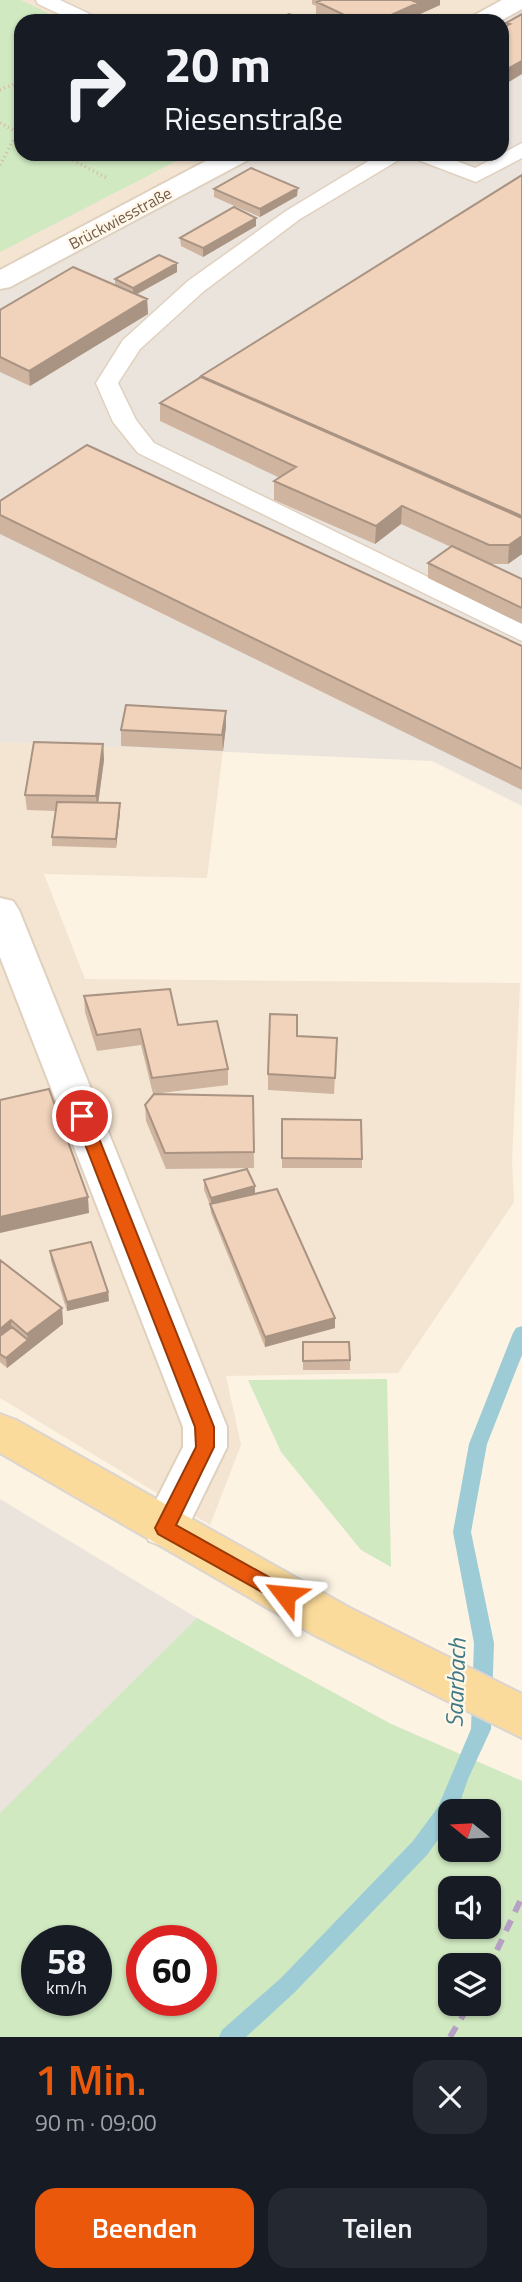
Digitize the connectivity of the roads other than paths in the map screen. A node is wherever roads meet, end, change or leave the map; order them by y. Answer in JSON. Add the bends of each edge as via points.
{"nodes":[{"id":1,"x":45,"y":0,"type":"edge"},
{"id":2,"x":513,"y":4,"type":"edge"},
{"id":3,"x":74,"y":14,"type":"edge"},
{"id":4,"x":495,"y":14,"type":"edge"},
{"id":5,"x":226,"y":161,"type":"edge"},
{"id":6,"x":383,"y":161,"type":"edge"},
{"id":7,"x":438,"y":161,"type":"edge"},
{"id":8,"x":502,"y":161,"type":"edge"},
{"id":9,"x":0,"y":281,"type":"edge"},
{"id":10,"x":522,"y":633,"type":"edge"},
{"id":11,"x":0,"y":909,"type":"edge"},
{"id":12,"x":0,"y":1432,"type":"edge"},
{"id":13,"x":165,"y":1528,"type":"junction"},
{"id":14,"x":522,"y":1717,"type":"edge"}],
"edges":[{"from":1,"to":3,"type":"lane"},
{"from":2,"to":4,"type":"street"},
{"from":5,"to":9,"type":"street","name":"Brückwiesstraße"},
{"from":6,"to":10,"type":"lane","via":[[293,215],[196,286],[131,345],[107,383],[125,422],[146,449]]},
{"from":7,"to":8,"type":"lane","via":[[476,176]]},
{"from":11,"to":13,"type":"street","via":[[205,1427],[205,1447]]},
{"from":12,"to":13,"type":"main road"},
{"from":13,"to":14,"type":"main road","via":[[333,1622]]}]}
